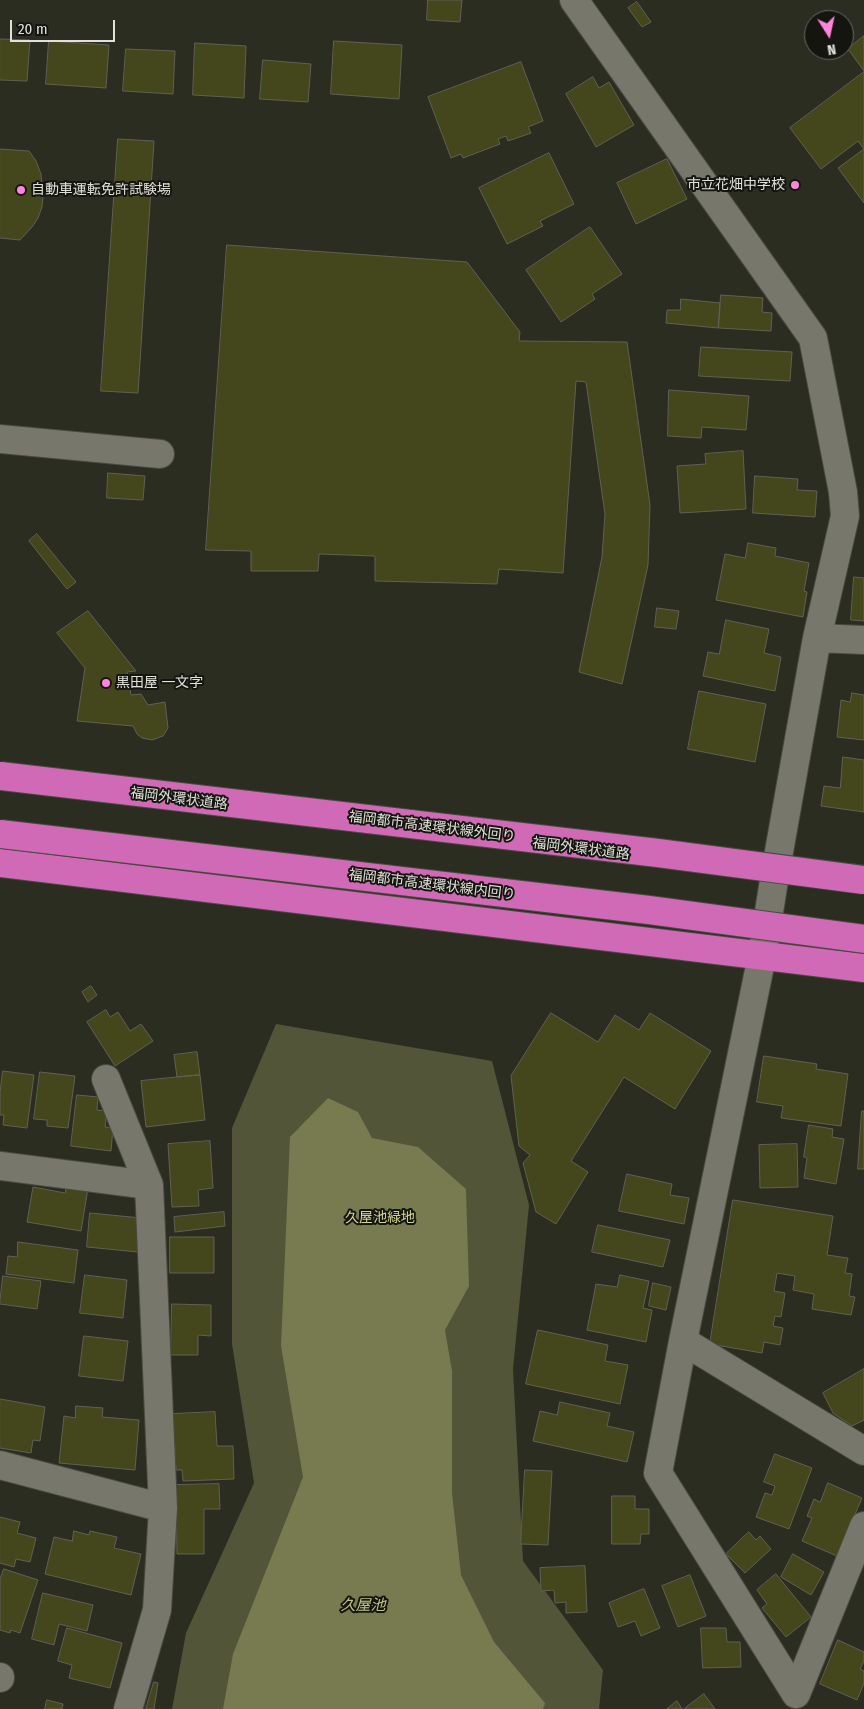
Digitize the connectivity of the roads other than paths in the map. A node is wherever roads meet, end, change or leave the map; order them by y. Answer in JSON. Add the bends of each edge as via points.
{"nodes":[{"id":1,"x":574,"y":0,"type":"edge"},
{"id":2,"x":5,"y":442,"type":"edge"},
{"id":3,"x":160,"y":454,"type":"dead end"},
{"id":4,"x":854,"y":508,"type":"edge"},
{"id":5,"x":817,"y":638,"type":"junction"},
{"id":6,"x":864,"y":640,"type":"edge"},
{"id":7,"x":0,"y":776,"type":"edge"},
{"id":8,"x":0,"y":834,"type":"edge"},
{"id":9,"x":0,"y":863,"type":"edge"},
{"id":10,"x":774,"y":874,"type":"junction"},
{"id":11,"x":864,"y":880,"type":"edge"},
{"id":12,"x":864,"y":887,"type":"edge"},
{"id":13,"x":864,"y":939,"type":"edge"},
{"id":14,"x":762,"y":956,"type":"junction"},
{"id":15,"x":864,"y":968,"type":"edge"},
{"id":16,"x":106,"y":1079,"type":"dead end"},
{"id":17,"x":1,"y":1174,"type":"edge"},
{"id":18,"x":149,"y":1185,"type":"junction"},
{"id":19,"x":683,"y":1341,"type":"junction"},
{"id":20,"x":864,"y":1451,"type":"edge"},
{"id":21,"x":0,"y":1465,"type":"edge"},
{"id":22,"x":163,"y":1508,"type":"junction"},
{"id":23,"x":864,"y":1526,"type":"edge"},
{"id":24,"x":128,"y":1709,"type":"edge"}],
"edges":[{"from":1,"to":4,"type":"street","via":[[813,338],[843,492]]},
{"from":2,"to":3,"type":"street"},
{"from":4,"to":5,"type":"street"},
{"from":5,"to":6,"type":"street"},
{"from":5,"to":10,"type":"street"},
{"from":7,"to":10,"type":"highway","name":"福岡外環状道路"},
{"from":7,"to":11,"type":"highway","name":"福岡都市高速環状線外回り","bridge":true},
{"from":8,"to":13,"type":"highway","name":"福岡都市高速環状線内回り","bridge":true,"via":[[649,910]]},
{"from":9,"to":14,"type":"highway"},
{"from":10,"to":12,"type":"highway","name":"福岡外環状道路"},
{"from":10,"to":14,"type":"street"},
{"from":14,"to":15,"type":"highway"},
{"from":14,"to":19,"type":"street"},
{"from":16,"to":18,"type":"street"},
{"from":17,"to":18,"type":"street"},
{"from":18,"to":22,"type":"street"},
{"from":19,"to":20,"type":"street"},
{"from":19,"to":23,"type":"street","via":[[658,1473],[796,1694]]},
{"from":21,"to":22,"type":"street"},
{"from":22,"to":24,"type":"street","via":[[157,1610]]}]}
